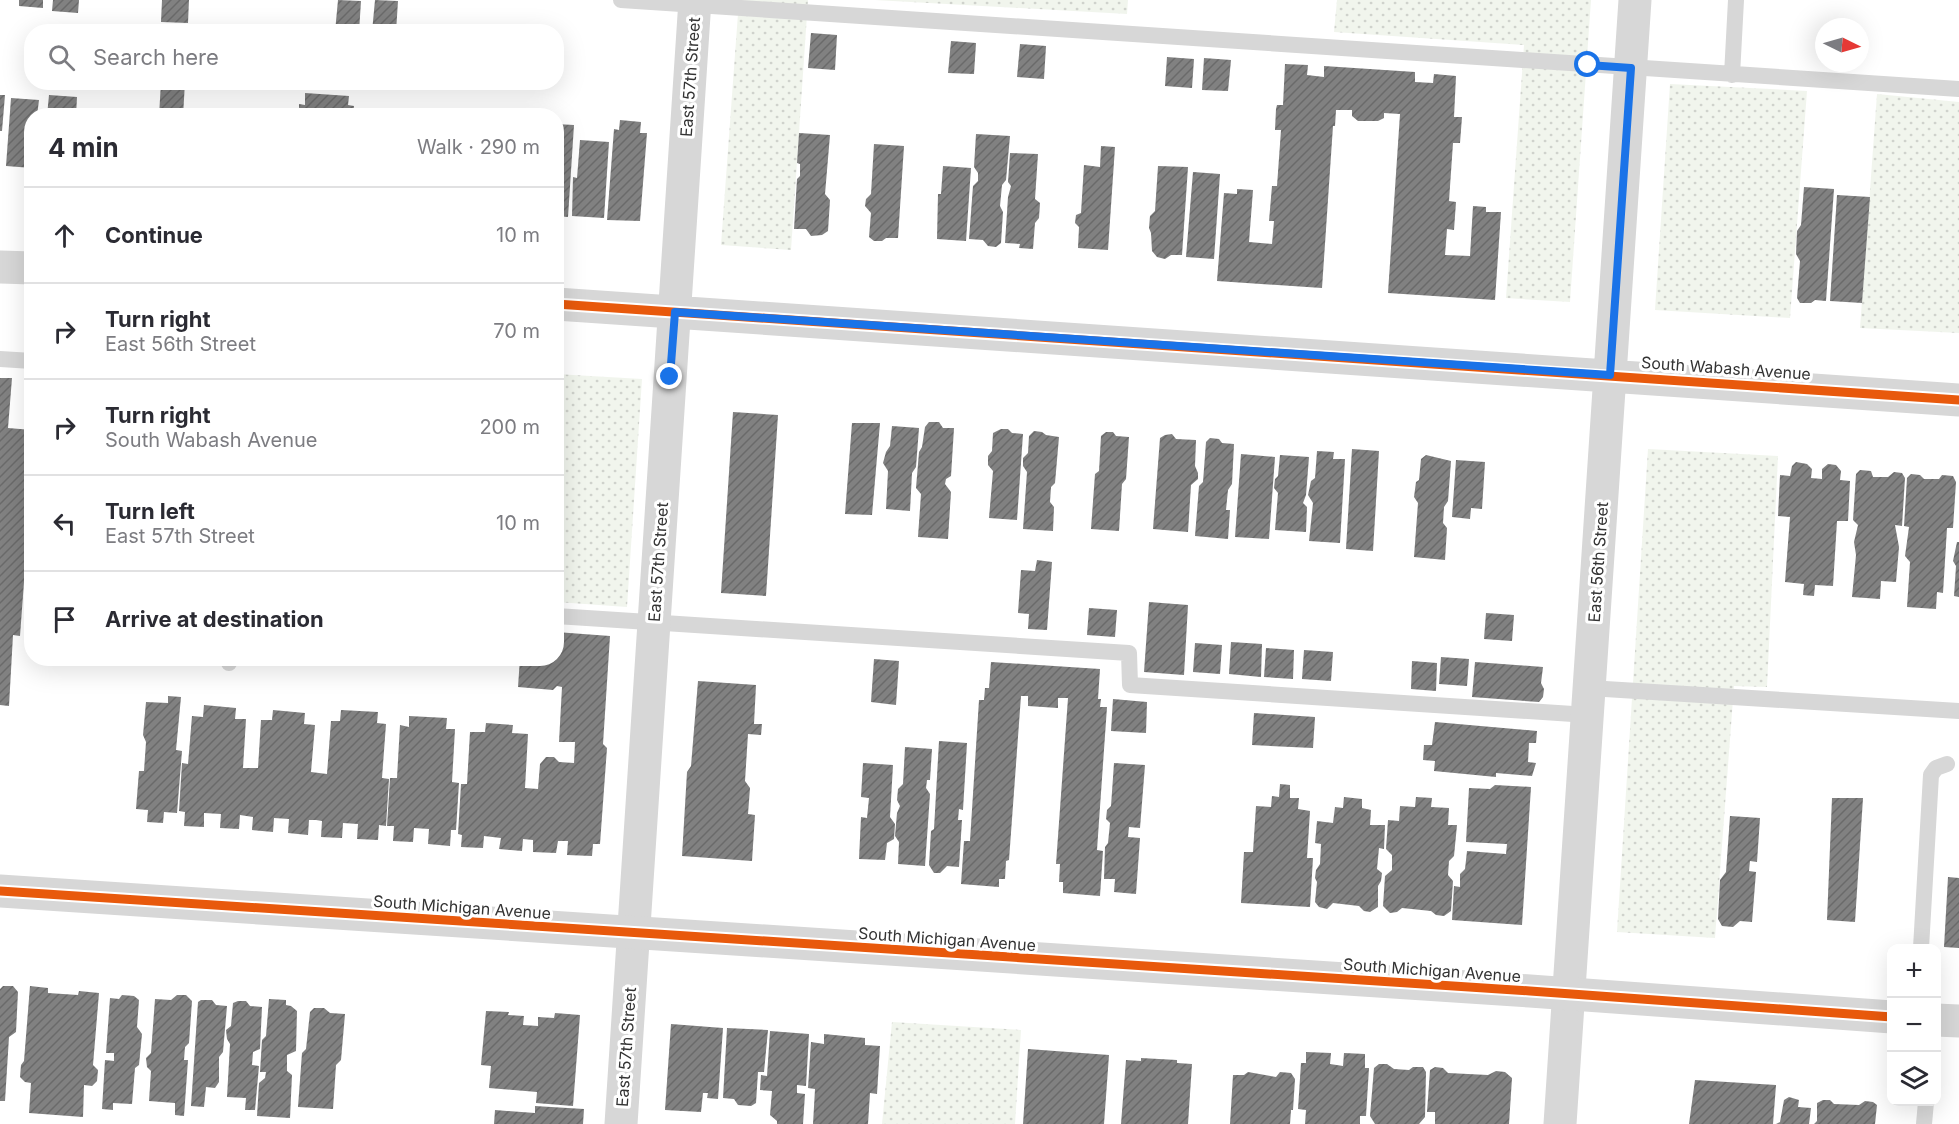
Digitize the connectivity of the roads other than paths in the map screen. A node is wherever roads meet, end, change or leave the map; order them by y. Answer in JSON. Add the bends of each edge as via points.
{"nodes":[{"id":1,"x":621,"y":0,"type":"edge"},
{"id":2,"x":1635,"y":0,"type":"edge"},
{"id":3,"x":1736,"y":0,"type":"edge"},
{"id":4,"x":695,"y":3,"type":"edge"},
{"id":5,"x":1631,"y":68,"type":"junction"},
{"id":6,"x":1731,"y":75,"type":"junction"},
{"id":7,"x":1959,"y":89,"type":"edge"},
{"id":8,"x":0,"y":267,"type":"edge"},
{"id":9,"x":24,"y":268,"type":"edge"},
{"id":10,"x":564,"y":305,"type":"edge"},
{"id":11,"x":675,"y":312,"type":"junction"},
{"id":12,"x":0,"y":359,"type":"edge"},
{"id":13,"x":24,"y":360,"type":"edge"},
{"id":14,"x":1610,"y":375,"type":"junction"},
{"id":15,"x":1959,"y":400,"type":"edge"},
{"id":16,"x":564,"y":616,"type":"edge"},
{"id":17,"x":654,"y":622,"type":"junction"},
{"id":18,"x":1588,"y":701,"type":"junction"},
{"id":19,"x":1959,"y":711,"type":"edge"},
{"id":20,"x":1947,"y":764,"type":"dead end"},
{"id":21,"x":0,"y":891,"type":"edge"},
{"id":22,"x":634,"y":934,"type":"junction"},
{"id":23,"x":1921,"y":944,"type":"edge"},
{"id":24,"x":1569,"y":993,"type":"junction"},
{"id":25,"x":1887,"y":1017,"type":"edge"},
{"id":26,"x":1941,"y":1020,"type":"edge"},
{"id":27,"x":1959,"y":1022,"type":"edge"},
{"id":28,"x":1926,"y":1106,"type":"edge"},
{"id":29,"x":621,"y":1124,"type":"edge"},
{"id":30,"x":1560,"y":1124,"type":"edge"},
{"id":31,"x":1924,"y":1124,"type":"edge"}],
"edges":[{"from":1,"to":4,"type":"lane"},
{"from":2,"to":5,"type":"street","name":"East 56th Street"},
{"from":3,"to":6,"type":"lane"},
{"from":4,"to":5,"type":"lane"},
{"from":4,"to":11,"type":"street","name":"East 57th Street"},
{"from":5,"to":6,"type":"lane"},
{"from":5,"to":14,"type":"street","name":"East 56th Street"},
{"from":6,"to":7,"type":"lane"},
{"from":8,"to":9,"type":"street"},
{"from":10,"to":11,"type":"street","name":"South Wabash Avenue"},
{"from":11,"to":14,"type":"street","name":"South Wabash Avenue"},
{"from":11,"to":17,"type":"street","name":"East 57th Street"},
{"from":12,"to":13,"type":"lane"},
{"from":14,"to":15,"type":"street","name":"South Wabash Avenue"},
{"from":14,"to":18,"type":"street","name":"East 56th Street"},
{"from":16,"to":17,"type":"lane"},
{"from":17,"to":18,"type":"lane","via":[[1130,653],[1130,685]]},
{"from":17,"to":22,"type":"street","name":"East 57th Street"},
{"from":18,"to":19,"type":"lane"},
{"from":18,"to":24,"type":"street","name":"East 56th Street"},
{"from":20,"to":23,"type":"lane","via":[[1931,775]]},
{"from":21,"to":22,"type":"street","name":"South Michigan Avenue"},
{"from":22,"to":24,"type":"street","name":"South Michigan Avenue"},
{"from":22,"to":29,"type":"street","name":"East 57th Street"},
{"from":24,"to":25,"type":"street","name":"South Michigan Avenue"},
{"from":24,"to":30,"type":"street","name":"East 56th Street"},
{"from":26,"to":27,"type":"street"},
{"from":28,"to":31,"type":"lane"}]}
